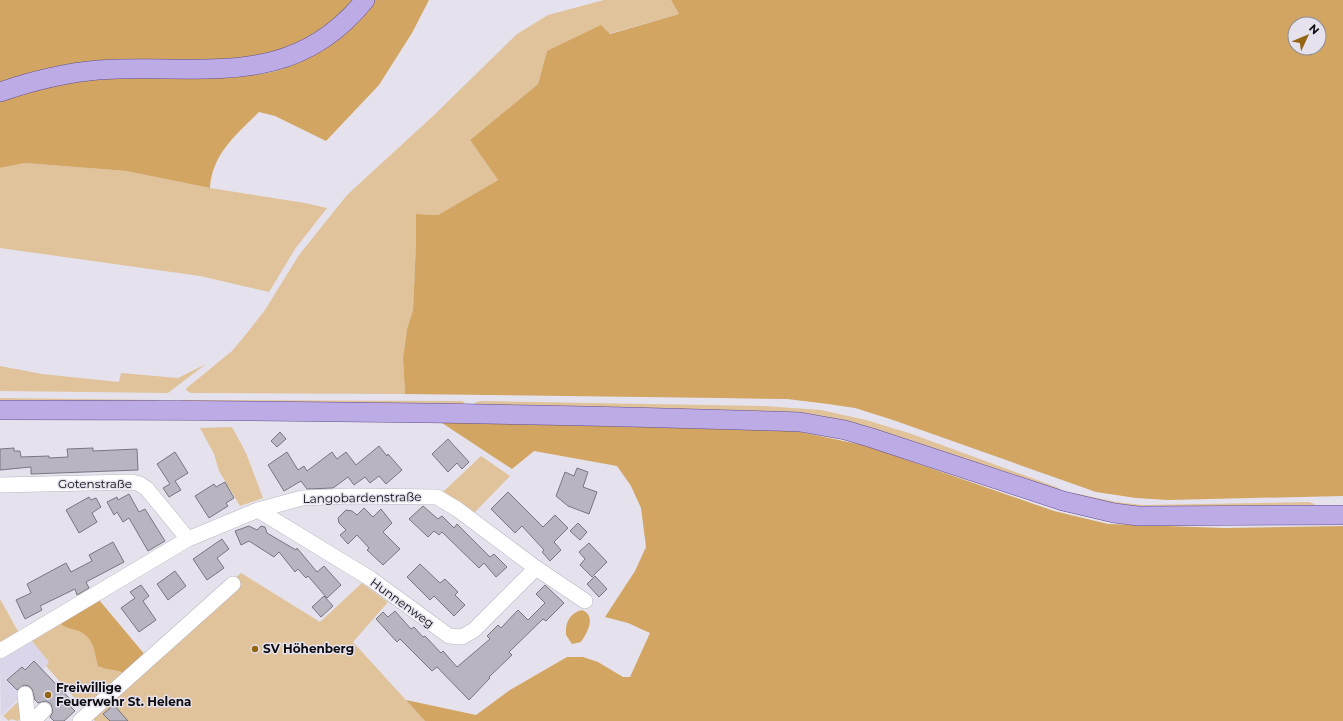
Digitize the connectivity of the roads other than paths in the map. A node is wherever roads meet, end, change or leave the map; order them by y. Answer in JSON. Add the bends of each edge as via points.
{"nodes":[{"id":1,"x":365,"y":0,"type":"edge"},
{"id":2,"x":0,"y":92,"type":"edge"},
{"id":3,"x":0,"y":410,"type":"edge"},
{"id":4,"x":0,"y":485,"type":"edge"},
{"id":5,"x":258,"y":510,"type":"junction"},
{"id":6,"x":1343,"y":515,"type":"edge"},
{"id":7,"x":188,"y":539,"type":"junction"},
{"id":8,"x":536,"y":568,"type":"junction"},
{"id":9,"x":232,"y":584,"type":"dead end"},
{"id":10,"x":584,"y":601,"type":"dead end"},
{"id":11,"x":0,"y":651,"type":"edge"},
{"id":12,"x":25,"y":694,"type":"dead end"},
{"id":13,"x":44,"y":710,"type":"dead end"},
{"id":14,"x":28,"y":721,"type":"edge"},
{"id":15,"x":33,"y":721,"type":"edge"},
{"id":16,"x":80,"y":721,"type":"edge"}],
"edges":[{"from":1,"to":2,"type":"main road","via":[[354,14],[325,39],[278,61],[243,68],[98,70],[36,80]]},
{"from":3,"to":6,"type":"main road","via":[[468,414],[800,422],[866,436],[1063,501],[1114,514]]},
{"from":4,"to":7,"type":"street","name":"Gotenstraße","via":[[132,482],[140,484]]},
{"from":5,"to":7,"type":"street","name":"Langobardenstraße"},
{"from":5,"to":8,"type":"street","name":"Langobardenstraße","via":[[302,498],[437,497]]},
{"from":5,"to":8,"type":"street","name":"Hunnenweg","via":[[371,579],[449,636],[462,637],[474,630]]},
{"from":7,"to":11,"type":"street","name":"Langobardenstraße"},
{"from":8,"to":10,"type":"street","name":"Langobardenstraße"},
{"from":9,"to":16,"type":"street"},
{"from":12,"to":14,"type":"street"},
{"from":13,"to":15,"type":"street"}]}
